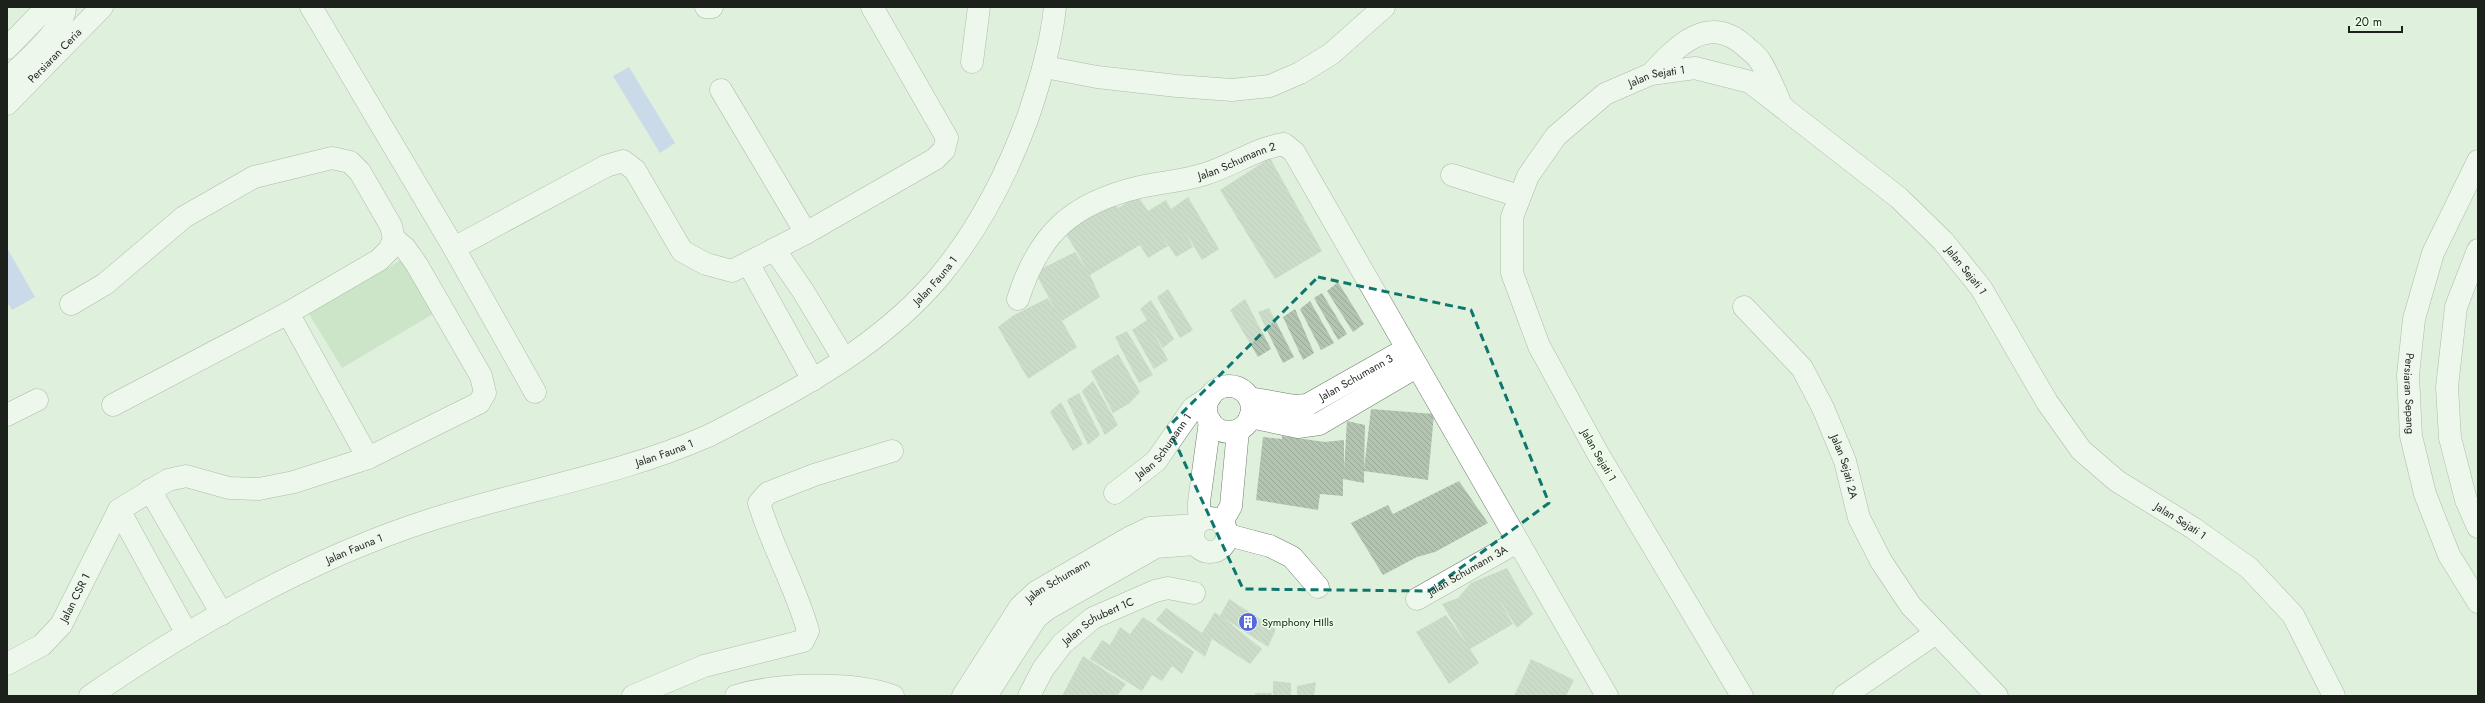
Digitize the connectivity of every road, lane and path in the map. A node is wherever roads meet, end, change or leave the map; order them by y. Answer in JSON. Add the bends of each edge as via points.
{"nodes":[{"id":1,"x":102,"y":7,"type":"edge"},
{"id":2,"x":311,"y":7,"type":"edge"},
{"id":3,"x":706,"y":7,"type":"edge"},
{"id":4,"x":712,"y":7,"type":"edge"},
{"id":5,"x":872,"y":7,"type":"edge"},
{"id":6,"x":979,"y":7,"type":"edge"},
{"id":7,"x":1055,"y":7,"type":"edge"},
{"id":8,"x":1384,"y":7,"type":"edge"},
{"id":9,"x":53,"y":9,"type":"edge"},
{"id":10,"x":7,"y":48,"type":"edge"},
{"id":11,"x":972,"y":62,"type":"dead end"},
{"id":12,"x":1045,"y":67,"type":"junction"},
{"id":13,"x":1651,"y":74,"type":"junction"},
{"id":14,"x":7,"y":80,"type":"edge"},
{"id":15,"x":720,"y":90,"type":"dead end"},
{"id":16,"x":7,"y":104,"type":"edge"},
{"id":17,"x":1783,"y":107,"type":"junction"},
{"id":18,"x":2478,"y":161,"type":"edge"},
{"id":19,"x":1452,"y":176,"type":"dead end"},
{"id":20,"x":1519,"y":196,"type":"junction"},
{"id":21,"x":806,"y":233,"type":"junction"},
{"id":22,"x":394,"y":239,"type":"junction"},
{"id":23,"x":454,"y":248,"type":"junction"},
{"id":24,"x":774,"y":249,"type":"junction"},
{"id":25,"x":2478,"y":250,"type":"edge"},
{"id":26,"x":748,"y":264,"type":"junction"},
{"id":27,"x":1018,"y":299,"type":"dead end"},
{"id":28,"x":71,"y":304,"type":"dead end"},
{"id":29,"x":1744,"y":307,"type":"dead end"},
{"id":30,"x":288,"y":313,"type":"junction"},
{"id":31,"x":1411,"y":358,"type":"junction"},
{"id":32,"x":844,"y":359,"type":"junction"},
{"id":33,"x":814,"y":380,"type":"junction"},
{"id":34,"x":534,"y":392,"type":"dead end"},
{"id":35,"x":1210,"y":397,"type":"junction"},
{"id":36,"x":37,"y":400,"type":"dead end"},
{"id":37,"x":1306,"y":405,"type":"junction"},
{"id":38,"x":113,"y":406,"type":"dead end"},
{"id":39,"x":7,"y":415,"type":"edge"},
{"id":40,"x":1246,"y":415,"type":"junction"},
{"id":41,"x":1210,"y":421,"type":"junction"},
{"id":42,"x":1319,"y":424,"type":"junction"},
{"id":43,"x":892,"y":451,"type":"dead end"},
{"id":44,"x":368,"y":458,"type":"junction"},
{"id":45,"x":150,"y":490,"type":"junction"},
{"id":46,"x":1115,"y":494,"type":"dead end"},
{"id":47,"x":119,"y":510,"type":"junction"},
{"id":48,"x":2478,"y":527,"type":"edge"},
{"id":49,"x":1209,"y":529,"type":"junction"},
{"id":50,"x":1517,"y":542,"type":"junction"},
{"id":51,"x":1318,"y":587,"type":"dead end"},
{"id":52,"x":1194,"y":593,"type":"dead end"},
{"id":53,"x":1417,"y":599,"type":"dead end"},
{"id":54,"x":2478,"y":602,"type":"edge"},
{"id":55,"x":222,"y":614,"type":"junction"},
{"id":56,"x":1936,"y":633,"type":"junction"},
{"id":57,"x":187,"y":634,"type":"junction"},
{"id":58,"x":7,"y":664,"type":"edge"},
{"id":59,"x":90,"y":696,"type":"edge"},
{"id":60,"x":633,"y":696,"type":"edge"},
{"id":61,"x":736,"y":696,"type":"edge"},
{"id":62,"x":893,"y":696,"type":"edge"},
{"id":63,"x":963,"y":696,"type":"edge"},
{"id":64,"x":986,"y":696,"type":"edge"},
{"id":65,"x":1028,"y":696,"type":"edge"},
{"id":66,"x":1607,"y":696,"type":"edge"},
{"id":67,"x":1742,"y":696,"type":"edge"},
{"id":68,"x":1844,"y":696,"type":"edge"},
{"id":69,"x":1997,"y":696,"type":"edge"},
{"id":70,"x":2334,"y":696,"type":"edge"}],
"edges":[{"from":1,"to":16,"type":"street","name":"Persiaran Ceria"},
{"from":2,"to":23,"type":"street"},
{"from":3,"to":4,"type":"street"},
{"from":5,"to":21,"type":"street","via":[[947,138],[944,150],[935,159]]},
{"from":6,"to":11,"type":"street"},
{"from":7,"to":12,"type":"street","name":"Jalan Fauna 1"},
{"from":8,"to":12,"type":"street","via":[[1331,54],[1300,73],[1270,86],[1232,90],[1177,86],[1097,77]]},
{"from":9,"to":10,"type":"street"},
{"from":9,"to":14,"type":"street","via":[[42,45]]},
{"from":12,"to":32,"type":"street","name":"Jalan Fauna 1","via":[[1016,148],[987,209],[940,276],[894,323]]},
{"from":13,"to":17,"type":"street","name":"Jalan Sejati 1","via":[[1695,68],[1750,82]]},
{"from":13,"to":17,"type":"street","via":[[1671,53],[1693,36],[1711,31],[1734,36],[1760,60]]},
{"from":13,"to":20,"type":"street","name":"Jalan Sejati 1","via":[[1604,94],[1556,136],[1528,176]]},
{"from":15,"to":21,"type":"street"},
{"from":17,"to":70,"type":"street","name":"Jalan Sejati 1","via":[[1899,198],[1943,240],[1981,288],[2046,402],[2081,450],[2117,481],[2193,528],[2249,568],[2293,615]]},
{"from":18,"to":54,"type":"street","name":"Persiaran Sepang","via":[[2433,253],[2414,319],[2408,375],[2411,436],[2425,494],[2449,555]]},
{"from":19,"to":20,"type":"street"},
{"from":20,"to":67,"type":"street","name":"Jalan Sejati 1","via":[[1512,217],[1512,273],[1539,346],[1597,452]]},
{"from":21,"to":24,"type":"street"},
{"from":22,"to":28,"type":"street","via":[[391,226],[360,172],[350,162],[332,158],[254,177],[184,217],[105,284]]},
{"from":22,"to":30,"type":"street","via":[[389,250],[379,260]]},
{"from":22,"to":44,"type":"street","via":[[405,248],[417,265],[481,376],[485,393],[479,403]]},
{"from":23,"to":26,"type":"street","via":[[606,166],[623,161],[635,170],[682,251],[706,264],[732,271]]},
{"from":23,"to":34,"type":"street"},
{"from":24,"to":26,"type":"street"},
{"from":24,"to":32,"type":"street"},
{"from":25,"to":48,"type":"street","via":[[2456,308],[2447,387],[2450,438],[2466,500]]},
{"from":26,"to":33,"type":"street"},
{"from":27,"to":31,"type":"street","name":"Jalan Schumann 2","via":[[1027,272],[1046,238],[1089,204],[1121,192],[1209,173],[1271,146],[1284,144],[1294,152]]},
{"from":29,"to":56,"type":"street","name":"Jalan Sejati 2A","via":[[1802,368],[1823,408],[1845,461],[1859,518],[1878,555],[1911,606]]},
{"from":30,"to":38,"type":"street"},
{"from":30,"to":44,"type":"street"},
{"from":31,"to":37,"type":"street","name":"Jalan Schumann 3"},
{"from":31,"to":42,"type":"street","name":"Jalan Schumann 3"},
{"from":31,"to":50,"type":"street"},
{"from":32,"to":33,"type":"street","name":"Jalan Fauna 1"},
{"from":33,"to":55,"type":"street","name":"Jalan Fauna 1","via":[[708,436],[642,460],[429,520],[338,556]]},
{"from":35,"to":40,"type":"street","via":[[1218,389],[1240,389]]},
{"from":35,"to":41,"type":"street","via":[[1206,406]]},
{"from":35,"to":46,"type":"street","name":"Jalan Schumann 1","via":[[1193,408],[1156,461]]},
{"from":36,"to":39,"type":"street"},
{"from":37,"to":40,"type":"street","name":"Jalan Schumann 3"},
{"from":37,"to":42,"type":"street","name":"Jalan Schumann 3"},
{"from":40,"to":41,"type":"street","via":[[1224,432]]},
{"from":40,"to":42,"type":"street","name":"Jalan Schumann 3","via":[[1298,426]]},
{"from":40,"to":49,"type":"street","via":[[1231,506]]},
{"from":41,"to":49,"type":"street","via":[[1199,502],[1199,512]]},
{"from":43,"to":60,"type":"street","via":[[768,492],[759,503],[767,529],[803,613],[808,631],[803,641],[704,666]]},
{"from":44,"to":45,"type":"street","via":[[294,482],[259,489],[229,488],[186,476],[168,480]]},
{"from":45,"to":47,"type":"street"},
{"from":45,"to":55,"type":"street"},
{"from":47,"to":57,"type":"street"},
{"from":47,"to":58,"type":"street","name":"Jalan CSR 1","via":[[61,625],[42,645]]},
{"from":49,"to":51,"type":"street","name":"Jalan Schumann","via":[[1270,546],[1292,557]]},
{"from":49,"to":63,"type":"street","name":"Jalan Schumann","via":[[1186,524],[1150,528],[1036,592],[1020,607]]},
{"from":49,"to":64,"type":"street","name":"Jalan Schumann","via":[[1156,547],[1047,609],[1036,618]]},
{"from":50,"to":53,"type":"street","name":"Jalan Schumann 3A"},
{"from":50,"to":66,"type":"street"},
{"from":52,"to":65,"type":"street","name":"Jalan Schubert 1C","via":[[1168,588],[1154,591],[1094,618],[1062,644],[1043,669]]},
{"from":55,"to":57,"type":"street","name":"Jalan Fauna 1"},
{"from":56,"to":68,"type":"street"},
{"from":56,"to":69,"type":"street","name":"Jalan Sejati 2A"},
{"from":57,"to":59,"type":"street","name":"Jalan Fauna 1"},
{"from":61,"to":62,"type":"street","via":[[755,690],[845,686],[879,691]]}]}
